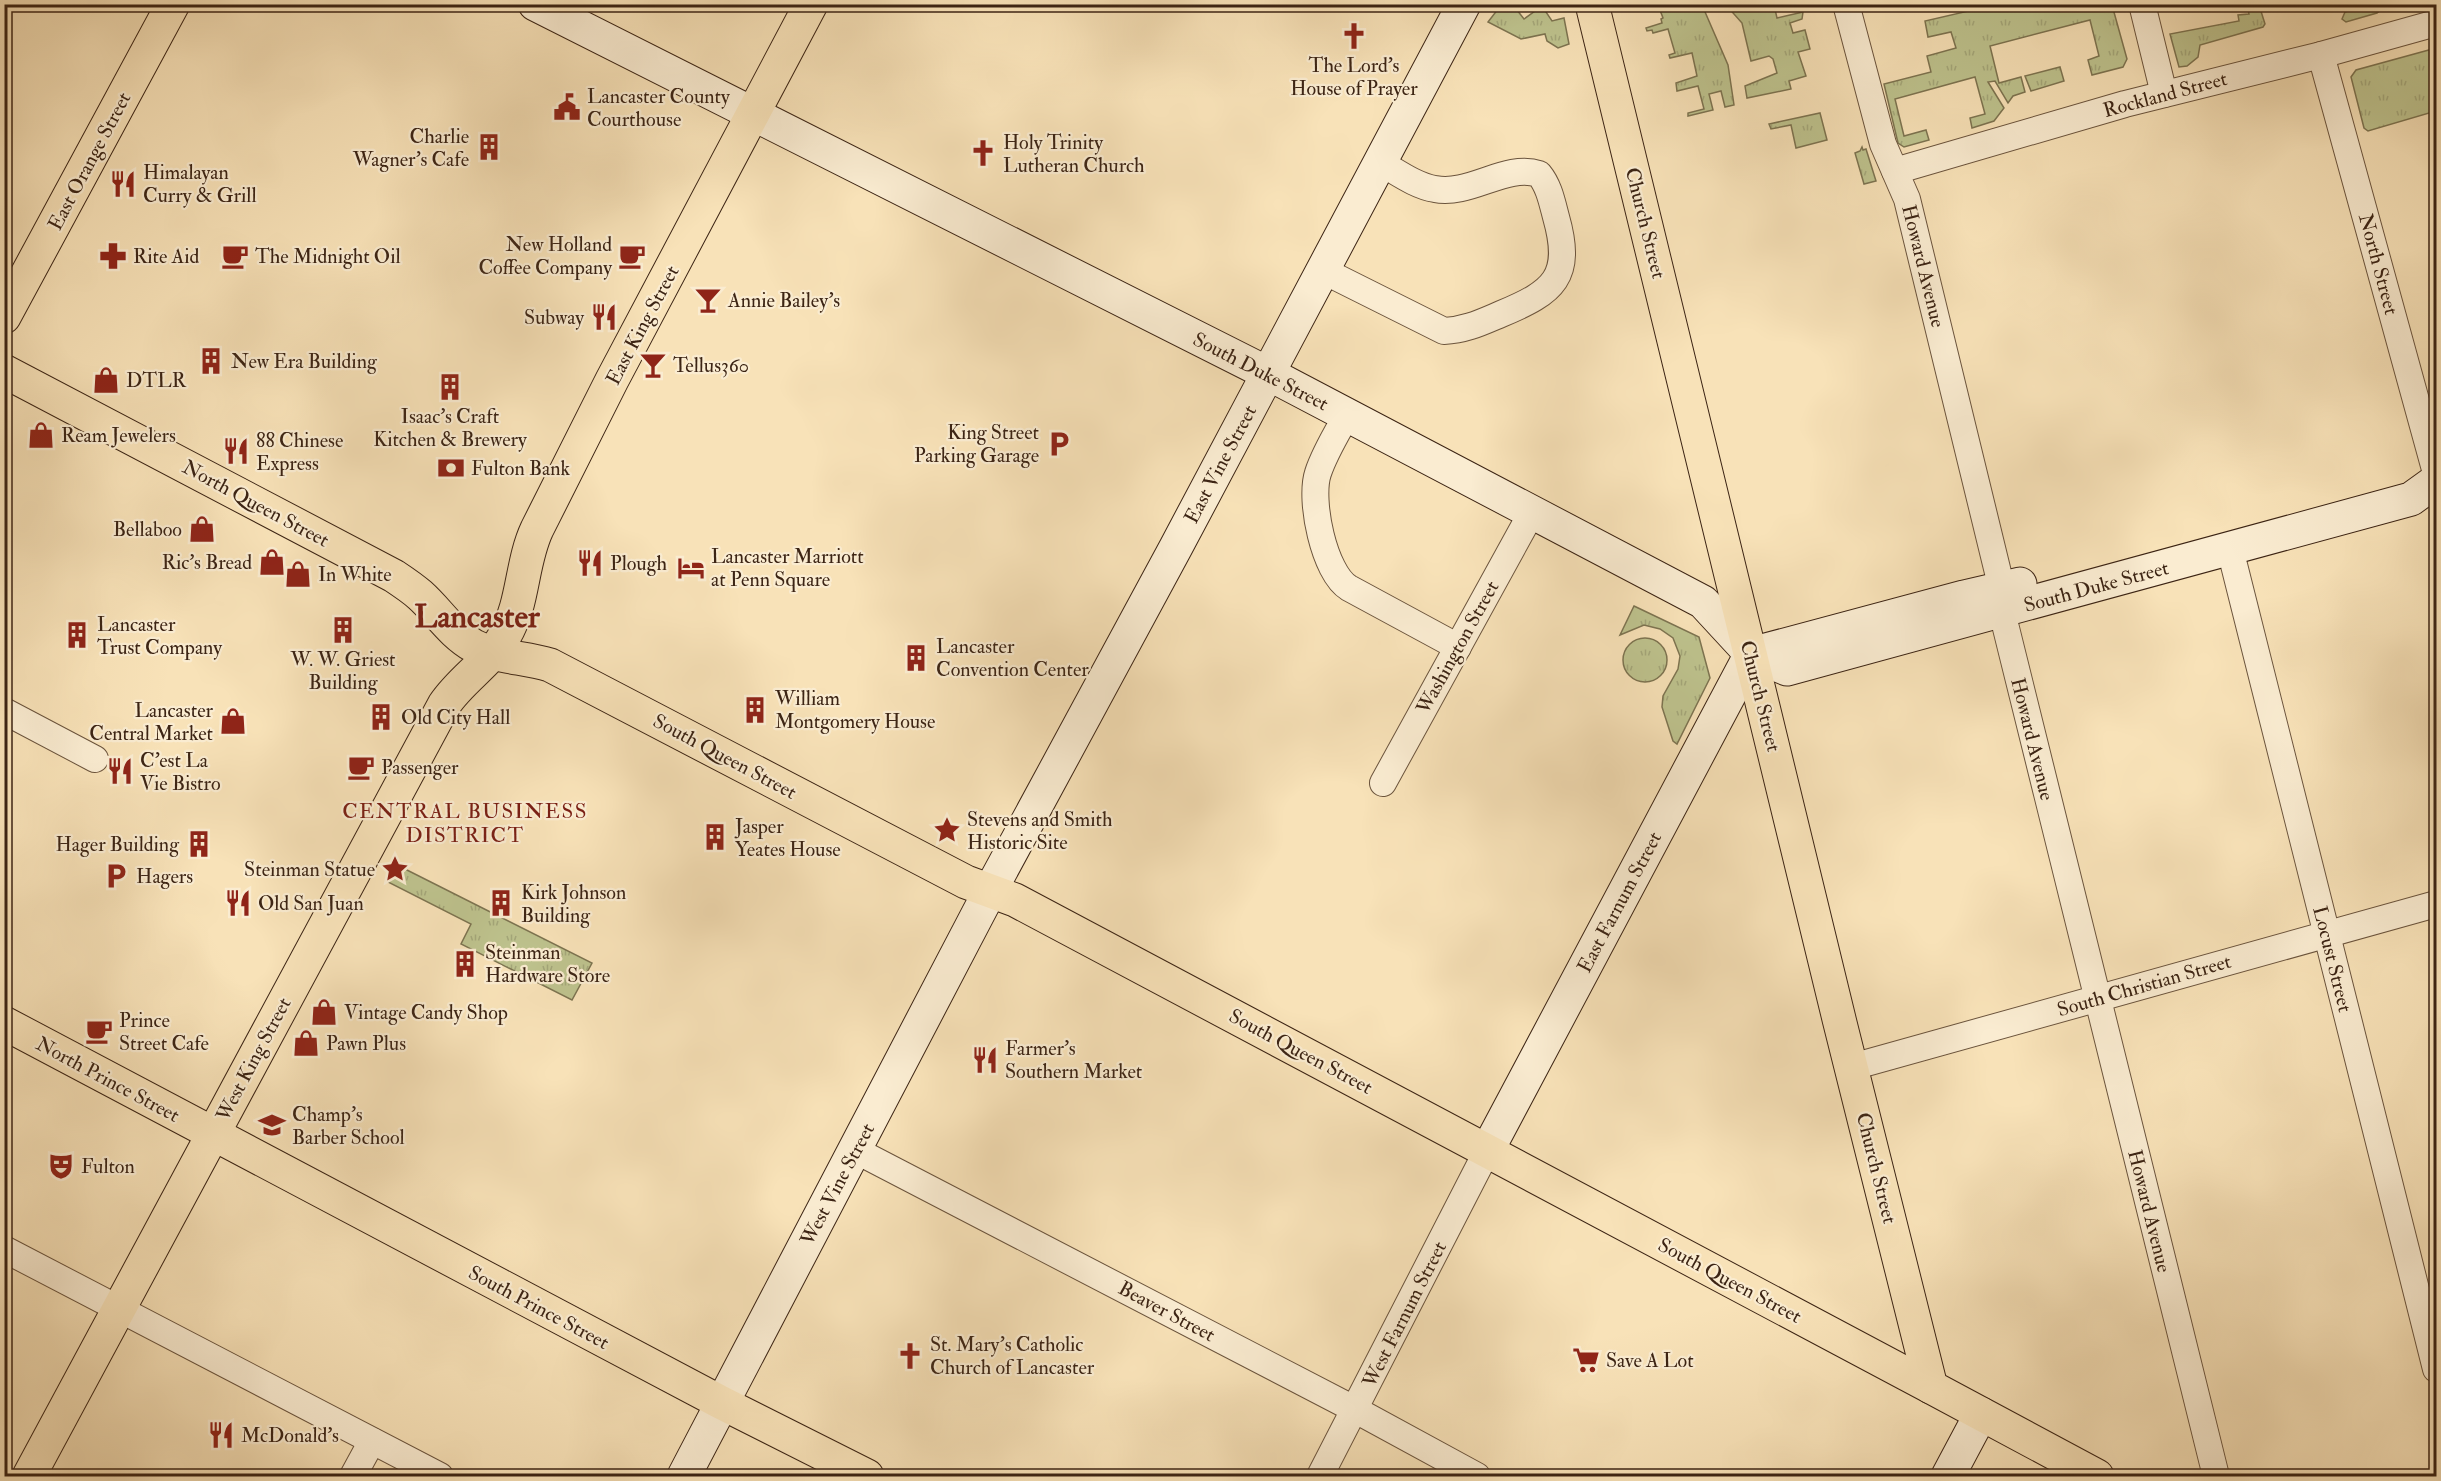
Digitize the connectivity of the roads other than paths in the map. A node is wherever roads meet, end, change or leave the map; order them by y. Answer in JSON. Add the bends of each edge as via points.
{"nodes":[{"id":1,"x":173,"y":4,"type":"edge"},
{"id":2,"x":535,"y":4,"type":"edge"},
{"id":3,"x":811,"y":4,"type":"edge"},
{"id":4,"x":1464,"y":4,"type":"edge"},
{"id":5,"x":1592,"y":4,"type":"edge"},
{"id":6,"x":1846,"y":4,"type":"edge"},
{"id":7,"x":2142,"y":4,"type":"edge"},
{"id":8,"x":2436,"y":23,"type":"edge"},
{"id":9,"x":2321,"y":54,"type":"junction"},
{"id":10,"x":2164,"y":94,"type":"junction"},
{"id":11,"x":752,"y":115,"type":"junction"},
{"id":12,"x":1381,"y":163,"type":"junction"},
{"id":13,"x":1895,"y":171,"type":"junction"},
{"id":14,"x":1324,"y":271,"type":"junction"},
{"id":15,"x":4,"y":317,"type":"edge"},
{"id":16,"x":4,"y":371,"type":"edge"},
{"id":17,"x":1269,"y":374,"type":"junction"},
{"id":18,"x":1347,"y":415,"type":"junction"},
{"id":19,"x":2436,"y":473,"type":"edge"},
{"id":20,"x":2436,"y":481,"type":"edge"},
{"id":21,"x":1532,"y":512,"type":"junction"},
{"id":22,"x":2229,"y":549,"type":"junction"},
{"id":23,"x":2002,"y":601,"type":"junction"},
{"id":24,"x":1458,"y":647,"type":"junction"},
{"id":25,"x":493,"y":654,"type":"junction"},
{"id":26,"x":1751,"y":654,"type":"junction"},
{"id":27,"x":4,"y":711,"type":"edge"},
{"id":28,"x":95,"y":759,"type":"dead end"},
{"id":29,"x":1383,"y":783,"type":"dead end"},
{"id":30,"x":990,"y":891,"type":"junction"},
{"id":31,"x":2436,"y":904,"type":"edge"},
{"id":32,"x":2327,"y":934,"type":"junction"},
{"id":33,"x":2098,"y":998,"type":"junction"},
{"id":34,"x":4,"y":1023,"type":"edge"},
{"id":35,"x":1852,"y":1067,"type":"junction"},
{"id":36,"x":212,"y":1134,"type":"junction"},
{"id":37,"x":855,"y":1150,"type":"junction"},
{"id":38,"x":1487,"y":1151,"type":"junction"},
{"id":39,"x":4,"y":1249,"type":"edge"},
{"id":40,"x":119,"y":1310,"type":"junction"},
{"id":41,"x":2436,"y":1369,"type":"edge"},
{"id":42,"x":1931,"y":1387,"type":"junction"},
{"id":43,"x":723,"y":1403,"type":"junction"},
{"id":44,"x":1356,"y":1410,"type":"junction"},
{"id":45,"x":1981,"y":1414,"type":"junction"},
{"id":46,"x":372,"y":1441,"type":"junction"},
{"id":47,"x":28,"y":1476,"type":"edge"},
{"id":48,"x":353,"y":1476,"type":"edge"},
{"id":49,"x":440,"y":1476,"type":"edge"},
{"id":50,"x":684,"y":1476,"type":"edge"},
{"id":51,"x":867,"y":1476,"type":"edge"},
{"id":52,"x":1320,"y":1476,"type":"edge"},
{"id":53,"x":1477,"y":1476,"type":"edge"},
{"id":54,"x":1948,"y":1476,"type":"edge"},
{"id":55,"x":2097,"y":1476,"type":"edge"},
{"id":56,"x":2216,"y":1476,"type":"edge"}],
"edges":[{"from":1,"to":15,"type":"main road","name":"East Orange Street"},
{"from":2,"to":11,"type":"main road","name":"South Duke Street"},
{"from":3,"to":11,"type":"main road","name":"East King Street"},
{"from":4,"to":12,"type":"main road","name":"East Vine Street"},
{"from":5,"to":26,"type":"main road","name":"Church Street"},
{"from":6,"to":13,"type":"street","name":"Howard Avenue","via":[[1883,144]]},
{"from":7,"to":10,"type":"street"},
{"from":8,"to":9,"type":"street","name":"Rockland Street"},
{"from":9,"to":10,"type":"street","name":"Rockland Street"},
{"from":9,"to":19,"type":"street","name":"North Street"},
{"from":10,"to":13,"type":"street","name":"Rockland Street"},
{"from":11,"to":17,"type":"main road","name":"South Duke Street"},
{"from":11,"to":25,"type":"main road","name":"East King Street","via":[[533,536],[515,612]]},
{"from":12,"to":14,"type":"main road","name":"East Vine Street"},
{"from":12,"to":14,"type":"street","via":[[1437,190],[1452,190],[1517,173],[1539,174],[1549,190],[1562,244],[1561,266],[1555,280],[1527,303],[1464,330],[1444,332]]},
{"from":13,"to":23,"type":"street","name":"Howard Avenue","via":[[1907,199]]},
{"from":14,"to":17,"type":"main road","name":"East Vine Street"},
{"from":16,"to":25,"type":"main road","name":"North Queen Street","via":[[394,576],[420,595],[458,635]]},
{"from":17,"to":18,"type":"main road","name":"South Duke Street"},
{"from":17,"to":30,"type":"main road","name":"East Vine Street"},
{"from":18,"to":21,"type":"main road","name":"South Duke Street"},
{"from":18,"to":24,"type":"street","via":[[1318,473],[1315,489],[1326,552],[1336,578]]},
{"from":20,"to":22,"type":"main road","name":"South Duke Street","via":[[2411,499]]},
{"from":20,"to":23,"type":"main road","name":"South Duke Street","via":[[2406,478]]},
{"from":21,"to":24,"type":"street","name":"Washington Street"},
{"from":21,"to":26,"type":"main road","name":"South Duke Street","via":[[1703,602]]},
{"from":22,"to":23,"type":"main road","name":"South Duke Street"},
{"from":22,"to":32,"type":"street","name":"Locust Street"},
{"from":23,"to":26,"type":"main road","name":"South Duke Street","via":[[1952,600]]},
{"from":23,"to":33,"type":"street","name":"Howard Avenue"},
{"from":24,"to":29,"type":"street","name":"Washington Street"},
{"from":25,"to":30,"type":"main road","name":"South Queen Street","via":[[550,664],[966,882]]},
{"from":25,"to":36,"type":"main road","name":"West King Street","via":[[467,676],[444,705]]},
{"from":26,"to":35,"type":"main road","name":"Church Street"},
{"from":26,"to":38,"type":"main road","name":"East Farnum Street"},
{"from":27,"to":28,"type":"street"},
{"from":30,"to":37,"type":"main road","name":"West Vine Street"},
{"from":30,"to":38,"type":"main road","name":"South Queen Street","via":[[1016,900]]},
{"from":31,"to":32,"type":"street","name":"South Christian Street"},
{"from":32,"to":33,"type":"street","name":"South Christian Street"},
{"from":32,"to":41,"type":"street","name":"Locust Street"},
{"from":33,"to":35,"type":"street","name":"South Christian Street"},
{"from":33,"to":56,"type":"street","name":"Howard Avenue"},
{"from":34,"to":36,"type":"main road","name":"North Prince Street"},
{"from":35,"to":42,"type":"main road","name":"Church Street"},
{"from":36,"to":40,"type":"main road","name":"West King Street"},
{"from":36,"to":43,"type":"main road","name":"South Prince Street"},
{"from":37,"to":43,"type":"main road","name":"West Vine Street"},
{"from":37,"to":44,"type":"street","name":"Beaver Street"},
{"from":38,"to":42,"type":"main road","name":"South Queen Street"},
{"from":38,"to":44,"type":"street","name":"West Farnum Street"},
{"from":39,"to":40,"type":"street"},
{"from":40,"to":46,"type":"street"},
{"from":40,"to":47,"type":"main road","name":"West King Street"},
{"from":42,"to":45,"type":"main road","name":"South Queen Street"},
{"from":43,"to":50,"type":"main road","name":"West Vine Street"},
{"from":43,"to":51,"type":"main road","name":"South Prince Street"},
{"from":44,"to":52,"type":"street","name":"West Farnum Street"},
{"from":44,"to":53,"type":"street","name":"Beaver Street"},
{"from":45,"to":54,"type":"main road"},
{"from":45,"to":55,"type":"main road","name":"South Queen Street"},
{"from":46,"to":48,"type":"street"},
{"from":46,"to":49,"type":"street"}]}
